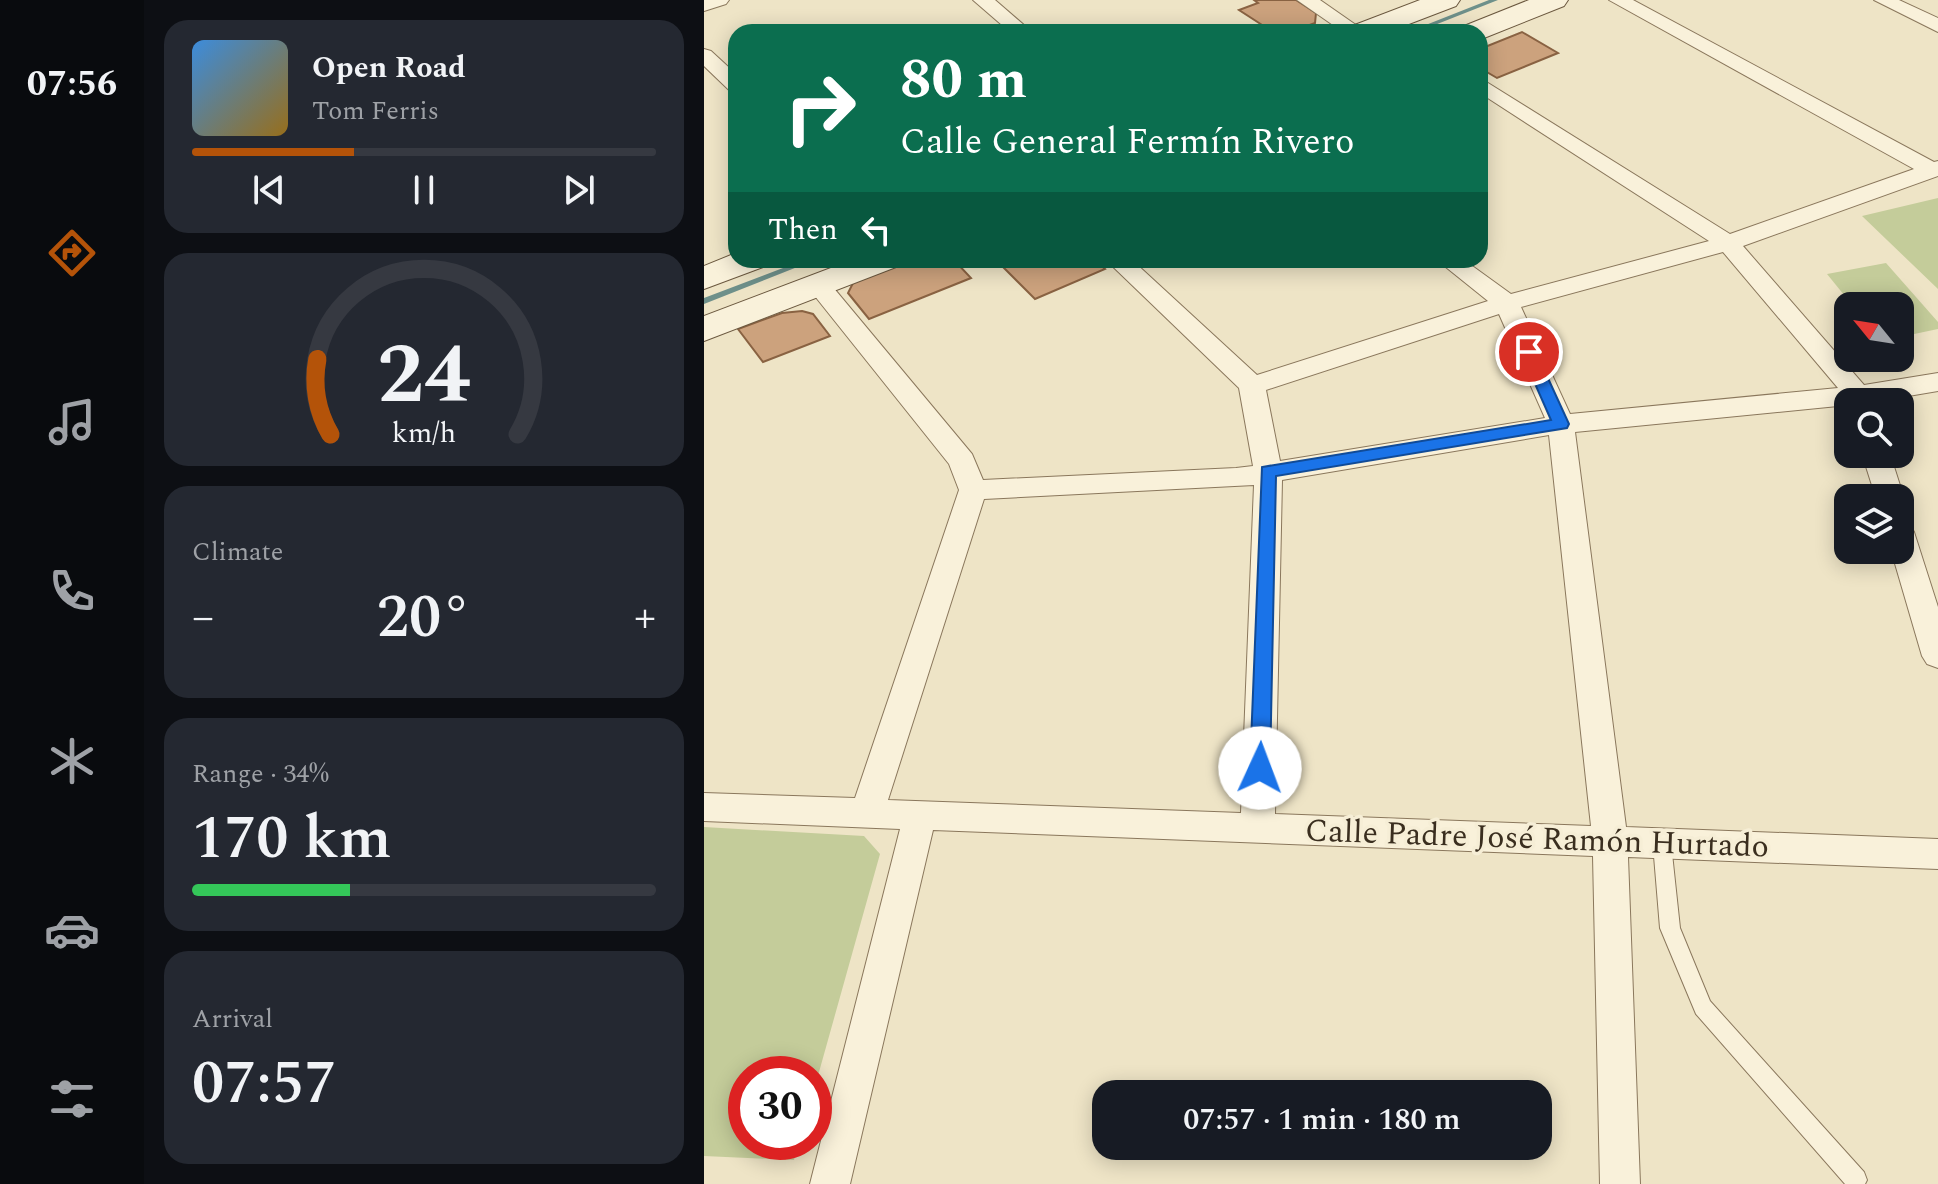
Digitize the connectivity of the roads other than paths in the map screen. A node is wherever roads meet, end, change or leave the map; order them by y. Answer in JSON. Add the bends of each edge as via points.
{"nodes":[{"id":1,"x":719,"y":0,"type":"edge"},
{"id":2,"x":983,"y":0,"type":"edge"},
{"id":3,"x":1307,"y":0,"type":"edge"},
{"id":4,"x":1446,"y":0,"type":"edge"},
{"id":5,"x":1554,"y":0,"type":"edge"},
{"id":6,"x":1619,"y":0,"type":"edge"},
{"id":7,"x":1884,"y":0,"type":"edge"},
{"id":8,"x":704,"y":5,"type":"edge"},
{"id":9,"x":1936,"y":23,"type":"edge"},
{"id":10,"x":1012,"y":24,"type":"edge"},
{"id":11,"x":1346,"y":24,"type":"edge"},
{"id":12,"x":1381,"y":24,"type":"edge"},
{"id":13,"x":1488,"y":26,"type":"edge"},
{"id":14,"x":704,"y":55,"type":"edge"},
{"id":15,"x":728,"y":78,"type":"edge"},
{"id":16,"x":1488,"y":89,"type":"edge"},
{"id":17,"x":1935,"y":169,"type":"edge"},
{"id":18,"x":1728,"y":243,"type":"junction"},
{"id":19,"x":730,"y":268,"type":"edge"},
{"id":20,"x":863,"y":268,"type":"edge"},
{"id":21,"x":1127,"y":268,"type":"edge"},
{"id":22,"x":1460,"y":268,"type":"edge"},
{"id":23,"x":704,"y":278,"type":"edge"},
{"id":24,"x":818,"y":285,"type":"junction"},
{"id":25,"x":1507,"y":303,"type":"junction"},
{"id":26,"x":704,"y":329,"type":"edge"},
{"id":27,"x":1938,"y":382,"type":"edge"},
{"id":28,"x":1252,"y":385,"type":"junction"},
{"id":29,"x":1850,"y":388,"type":"edge"},
{"id":30,"x":1910,"y":388,"type":"edge"},
{"id":31,"x":1834,"y":401,"type":"edge"},
{"id":32,"x":1561,"y":424,"type":"junction"},
{"id":33,"x":1268,"y":472,"type":"junction"},
{"id":34,"x":973,"y":490,"type":"junction"},
{"id":35,"x":1910,"y":564,"type":"edge"},
{"id":36,"x":1938,"y":656,"type":"edge"},
{"id":37,"x":704,"y":807,"type":"edge"},
{"id":38,"x":867,"y":813,"type":"junction"},
{"id":39,"x":920,"y":815,"type":"junction"},
{"id":40,"x":1258,"y":828,"type":"junction"},
{"id":41,"x":1610,"y":841,"type":"junction"},
{"id":42,"x":1662,"y":844,"type":"junction"},
{"id":43,"x":1938,"y":854,"type":"edge"},
{"id":44,"x":1856,"y":1180,"type":"dead end"},
{"id":45,"x":830,"y":1184,"type":"edge"},
{"id":46,"x":1620,"y":1184,"type":"edge"}],
"edges":[{"from":1,"to":8,"type":"street"},
{"from":2,"to":10,"type":"street"},
{"from":3,"to":11,"type":"street"},
{"from":4,"to":12,"type":"main road"},
{"from":5,"to":13,"type":"main road"},
{"from":6,"to":17,"type":"street"},
{"from":7,"to":9,"type":"street"},
{"from":14,"to":15,"type":"street"},
{"from":16,"to":18,"type":"street"},
{"from":17,"to":18,"type":"street"},
{"from":18,"to":25,"type":"street"},
{"from":18,"to":29,"type":"street"},
{"from":19,"to":23,"type":"main road"},
{"from":20,"to":24,"type":"main road"},
{"from":21,"to":28,"type":"street"},
{"from":22,"to":25,"type":"street"},
{"from":24,"to":26,"type":"main road"},
{"from":24,"to":34,"type":"street","via":[[962,461]]},
{"from":25,"to":28,"type":"street"},
{"from":25,"to":32,"type":"street"},
{"from":27,"to":30,"type":"street"},
{"from":28,"to":33,"type":"street"},
{"from":31,"to":32,"type":"street"},
{"from":32,"to":33,"type":"street"},
{"from":32,"to":41,"type":"street"},
{"from":33,"to":34,"type":"street","via":[[1236,478]]},
{"from":33,"to":40,"type":"street"},
{"from":34,"to":38,"type":"street"},
{"from":35,"to":36,"type":"street"},
{"from":37,"to":38,"type":"street","name":"Calle Padre José Ramón Hurtado"},
{"from":38,"to":39,"type":"street","name":"Calle Padre José Ramón Hurtado"},
{"from":39,"to":40,"type":"street","name":"Calle Padre José Ramón Hurtado"},
{"from":39,"to":45,"type":"street"},
{"from":40,"to":41,"type":"street","name":"Calle Padre José Ramón Hurtado"},
{"from":41,"to":42,"type":"street","name":"Calle Padre José Ramón Hurtado"},
{"from":41,"to":46,"type":"street"},
{"from":42,"to":43,"type":"street","name":"Calle Padre José Ramón Hurtado"},
{"from":42,"to":44,"type":"lane","via":[[1670,928],[1703,1007]]}]}
